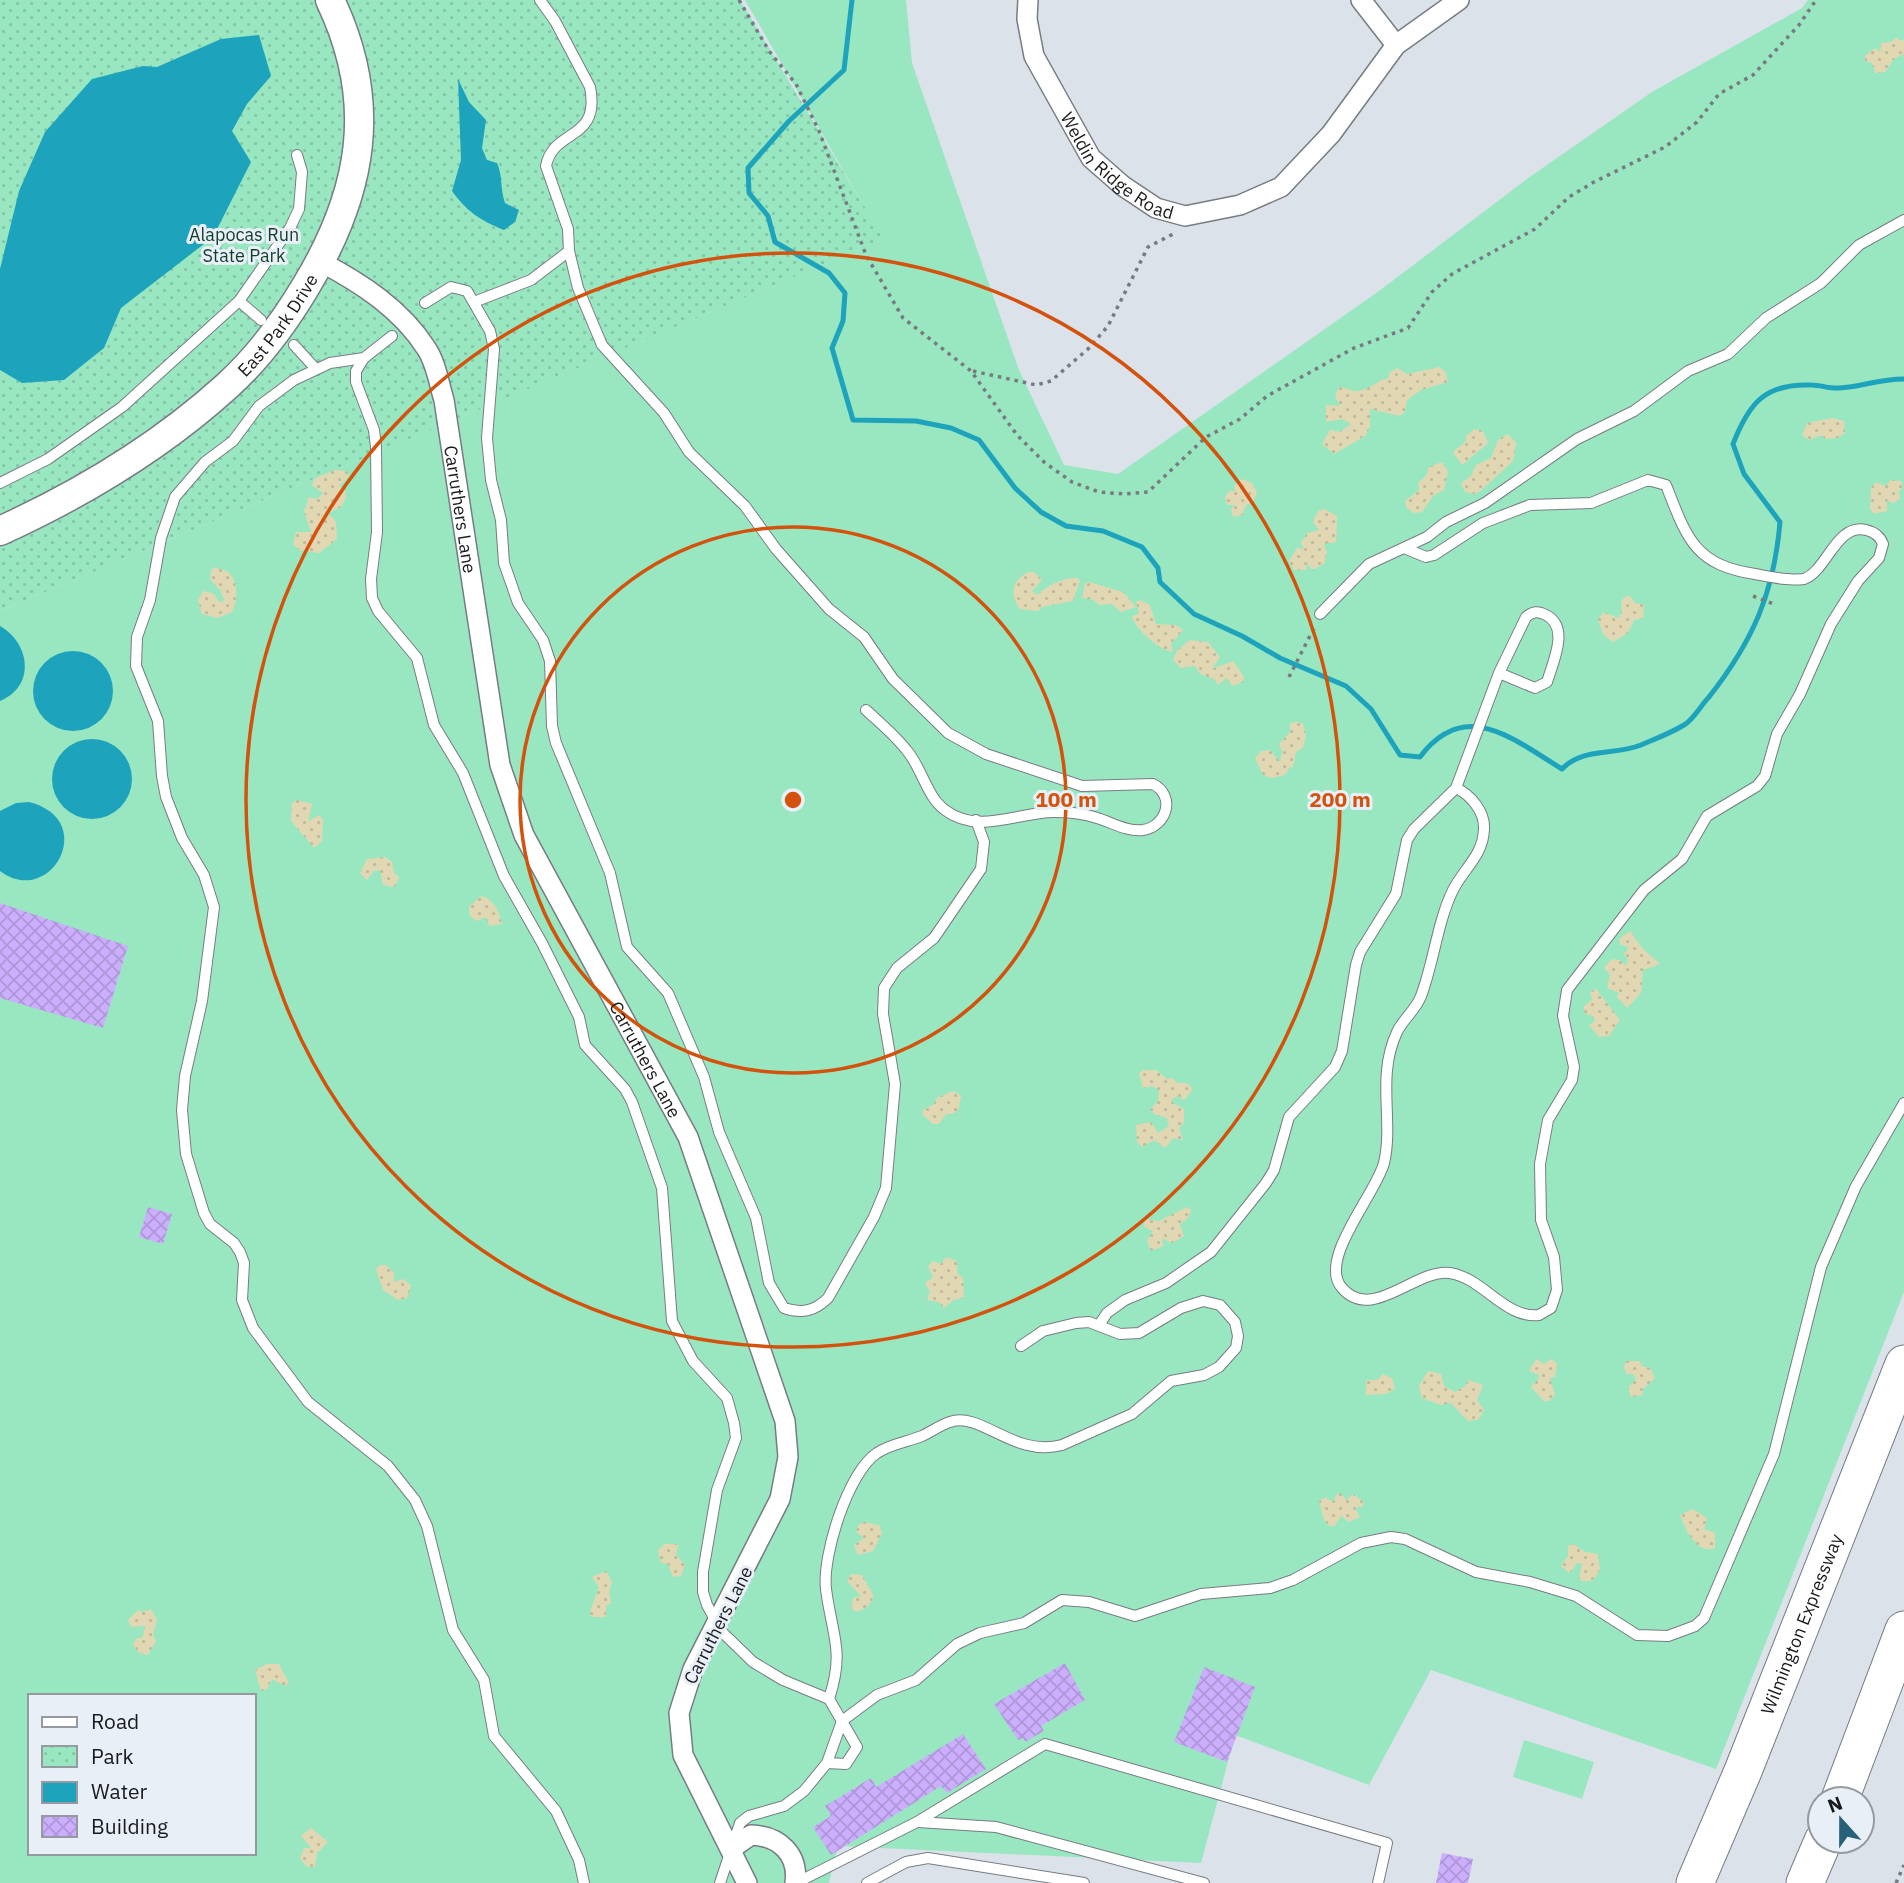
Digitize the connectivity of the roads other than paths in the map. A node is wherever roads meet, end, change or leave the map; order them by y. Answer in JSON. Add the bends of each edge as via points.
{"nodes":[{"id":1,"x":330,"y":0,"type":"edge"},
{"id":2,"x":540,"y":0,"type":"edge"},
{"id":3,"x":1028,"y":0,"type":"edge"},
{"id":4,"x":1361,"y":0,"type":"edge"},
{"id":5,"x":1458,"y":0,"type":"edge"},
{"id":6,"x":1396,"y":45,"type":"junction"},
{"id":7,"x":297,"y":155,"type":"dead end"},
{"id":8,"x":1904,"y":220,"type":"edge"},
{"id":9,"x":569,"y":251,"type":"junction"},
{"id":10,"x":321,"y":262,"type":"junction"},
{"id":11,"x":239,"y":301,"type":"junction"},
{"id":12,"x":474,"y":302,"type":"junction"},
{"id":13,"x":425,"y":303,"type":"dead end"},
{"id":14,"x":261,"y":320,"type":"dead end"},
{"id":15,"x":392,"y":336,"type":"dead end"},
{"id":16,"x":294,"y":345,"type":"dead end"},
{"id":17,"x":364,"y":358,"type":"junction"},
{"id":18,"x":316,"y":368,"type":"junction"},
{"id":19,"x":0,"y":483,"type":"edge"},
{"id":20,"x":0,"y":531,"type":"edge"},
{"id":21,"x":1404,"y":548,"type":"junction"},
{"id":22,"x":1320,"y":614,"type":"road end"},
{"id":23,"x":1499,"y":673,"type":"junction"},
{"id":24,"x":866,"y":710,"type":"dead end"},
{"id":25,"x":1456,"y":788,"type":"junction"},
{"id":26,"x":976,"y":820,"type":"junction"},
{"id":27,"x":1904,"y":1103,"type":"edge"},
{"id":28,"x":1099,"y":1325,"type":"junction"},
{"id":29,"x":1021,"y":1346,"type":"dead end"},
{"id":30,"x":1904,"y":1364,"type":"edge"},
{"id":31,"x":717,"y":1623,"type":"junction"},
{"id":32,"x":1904,"y":1630,"type":"edge"},
{"id":33,"x":829,"y":1699,"type":"junction"},
{"id":34,"x":842,"y":1721,"type":"junction"},
{"id":35,"x":827,"y":1763,"type":"junction"},
{"id":36,"x":1743,"y":1771,"type":"junction"},
{"id":37,"x":1845,"y":1785,"type":"edge"},
{"id":38,"x":917,"y":1822,"type":"junction"},
{"id":39,"x":731,"y":1849,"type":"junction"},
{"id":40,"x":1817,"y":1855,"type":"edge"},
{"id":41,"x":886,"y":1878,"type":"edge"},
{"id":42,"x":1189,"y":1881,"type":"edge"},
{"id":43,"x":584,"y":1883,"type":"edge"},
{"id":44,"x":720,"y":1883,"type":"edge"},
{"id":45,"x":747,"y":1883,"type":"edge"},
{"id":46,"x":795,"y":1883,"type":"edge"},
{"id":47,"x":867,"y":1883,"type":"edge"},
{"id":48,"x":1084,"y":1883,"type":"edge"},
{"id":49,"x":1204,"y":1883,"type":"edge"},
{"id":50,"x":1378,"y":1883,"type":"edge"},
{"id":51,"x":1679,"y":1883,"type":"edge"},
{"id":52,"x":1695,"y":1883,"type":"edge"},
{"id":53,"x":1805,"y":1883,"type":"edge"}],
"edges":[{"from":1,"to":10,"type":"street","name":"East Park Drive","via":[[354,60],[360,134],[345,209]]},
{"from":2,"to":9,"type":"lane","via":[[593,99],[586,124],[556,145],[546,166],[568,229]]},
{"from":3,"to":6,"type":"street","name":"Weldin Ridge Road","via":[[1034,56],[1091,158],[1156,208],[1185,216],[1240,205],[1281,187],[1331,134]]},
{"from":4,"to":6,"type":"street"},
{"from":5,"to":6,"type":"street","name":"Weldin Ridge Road"},
{"from":7,"to":11,"type":"lane","via":[[302,172],[299,209]]},
{"from":8,"to":21,"type":"lane","via":[[1859,245],[1821,283],[1766,318],[1728,354],[1688,371],[1634,411],[1577,439],[1485,503]]},
{"from":9,"to":12,"type":"lane","via":[[531,280]]},
{"from":9,"to":26,"type":"lane","via":[[592,325],[610,357],[658,406],[689,452],[745,506],[776,550],[829,609],[864,638],[893,679],[948,733],[986,754],[1082,786],[1153,785],[1161,788],[1167,804],[1163,818],[1140,830],[1067,813]]},
{"from":10,"to":20,"type":"street","name":"East Park Drive","via":[[279,328],[227,387],[135,457],[65,500]]},
{"from":10,"to":31,"type":"street","name":"Carruthers Lane","via":[[359,282],[399,315],[428,349],[444,400],[500,765],[524,835],[688,1137],[780,1404],[787,1435],[784,1487]]},
{"from":11,"to":14,"type":"lane"},
{"from":11,"to":19,"type":"lane","via":[[122,407],[48,459]]},
{"from":12,"to":13,"type":"lane","via":[[467,291],[451,287]]},
{"from":12,"to":26,"type":"lane","via":[[494,349],[486,438],[505,563],[518,603],[543,640],[550,661],[556,743],[610,873],[627,947],[668,993],[704,1077],[719,1132],[756,1218],[769,1283],[784,1308],[804,1312],[828,1297],[881,1203],[890,1167],[895,1084],[883,1014],[884,988],[897,968],[934,938],[981,869],[984,842]]},
{"from":15,"to":17,"type":"lane"},
{"from":16,"to":18,"type":"lane"},
{"from":17,"to":18,"type":"lane"},
{"from":17,"to":31,"type":"lane","via":[[356,382],[376,447],[372,598],[417,657],[434,725],[463,773],[504,876],[579,1017],[585,1045],[625,1090],[638,1115],[662,1188],[673,1321],[692,1361],[732,1409],[736,1438],[717,1490],[703,1572],[703,1592]]},
{"from":18,"to":43,"type":"lane","via":[[259,406],[233,442],[205,462],[175,497],[160,538],[150,600],[137,638],[136,666],[158,721],[166,797],[204,875],[214,907],[181,1110],[186,1154],[210,1224],[240,1252],[244,1263],[242,1300],[253,1328],[308,1402],[388,1466],[415,1500],[427,1526],[453,1630],[484,1680],[494,1736],[556,1811],[579,1860]]},
{"from":21,"to":22,"type":"lane","via":[[1369,564]]},
{"from":21,"to":25,"type":"lane","via":[[1426,557],[1434,555],[1498,515],[1530,505],[1591,503],[1647,480],[1666,485],[1705,558],[1728,570],[1787,579],[1811,577],[1852,531],[1863,529],[1880,537],[1879,558],[1830,624],[1777,734],[1765,776],[1757,786],[1707,816],[1682,859],[1644,890],[1567,990],[1563,1016],[1574,1067],[1572,1080],[1548,1120],[1540,1164],[1541,1220],[1554,1257],[1557,1290],[1551,1308],[1539,1315],[1519,1312],[1451,1273],[1425,1275],[1385,1296],[1362,1299],[1352,1296],[1336,1278],[1342,1244],[1384,1163],[1385,1090],[1398,1031],[1421,997],[1452,891],[1471,867],[1483,839],[1485,825],[1474,802]]},
{"from":23,"to":23,"type":"lane","via":[[1535,688],[1548,682],[1559,636],[1557,623],[1532,612],[1526,617]]},
{"from":23,"to":25,"type":"lane"},
{"from":24,"to":26,"type":"lane","via":[[908,752],[934,800],[954,816]]},
{"from":25,"to":28,"type":"lane","via":[[1407,840],[1395,894],[1360,952],[1342,1051],[1335,1068],[1289,1117],[1274,1170],[1211,1252],[1166,1283],[1125,1300]]},
{"from":27,"to":34,"type":"lane","via":[[1842,1214],[1816,1286],[1768,1474],[1741,1525],[1704,1618],[1695,1626],[1668,1636],[1637,1635],[1576,1596],[1476,1572],[1405,1539],[1376,1538],[1293,1580],[1249,1592],[1201,1594],[1135,1616],[1089,1602],[1062,1600],[1024,1623],[980,1633],[957,1644],[916,1680],[877,1695]]},
{"from":28,"to":29,"type":"lane","via":[[1083,1322],[1052,1328]]},
{"from":28,"to":33,"type":"lane","via":[[1132,1334],[1192,1303],[1209,1301],[1233,1317],[1238,1342],[1212,1372],[1171,1381],[1132,1414],[1062,1445],[1020,1444],[960,1420],[889,1447],[868,1460],[828,1548],[826,1588],[838,1648]]},
{"from":30,"to":36,"type":"highway","name":"Wilmington Expressway"},
{"from":31,"to":33,"type":"lane","via":[[736,1647],[768,1672]]},
{"from":31,"to":39,"type":"street","name":"Carruthers Lane","via":[[686,1688],[679,1728],[688,1768]]},
{"from":32,"to":37,"type":"highway"},
{"from":33,"to":34,"type":"lane"},
{"from":34,"to":35,"type":"lane"},
{"from":34,"to":35,"type":"lane","via":[[857,1743],[856,1752],[846,1764]]},
{"from":35,"to":39,"type":"lane","via":[[793,1801],[744,1819]]},
{"from":36,"to":51,"type":"highway","via":[[1702,1832]]},
{"from":36,"to":52,"type":"highway","name":"Wilmington Expressway"},
{"from":38,"to":42,"type":"lane","via":[[996,1827]]},
{"from":38,"to":46,"type":"lane"},
{"from":38,"to":50,"type":"lane","via":[[1045,1744],[1387,1843]]},
{"from":39,"to":44,"type":"lane"},
{"from":39,"to":45,"type":"street","name":"Carruthers Lane"},
{"from":39,"to":46,"type":"street","via":[[751,1835],[773,1840],[795,1863]]},
{"from":40,"to":53,"type":"highway"},
{"from":41,"to":47,"type":"lane"},
{"from":41,"to":48,"type":"lane","via":[[906,1862],[928,1858]]},
{"from":42,"to":49,"type":"lane"}]}
